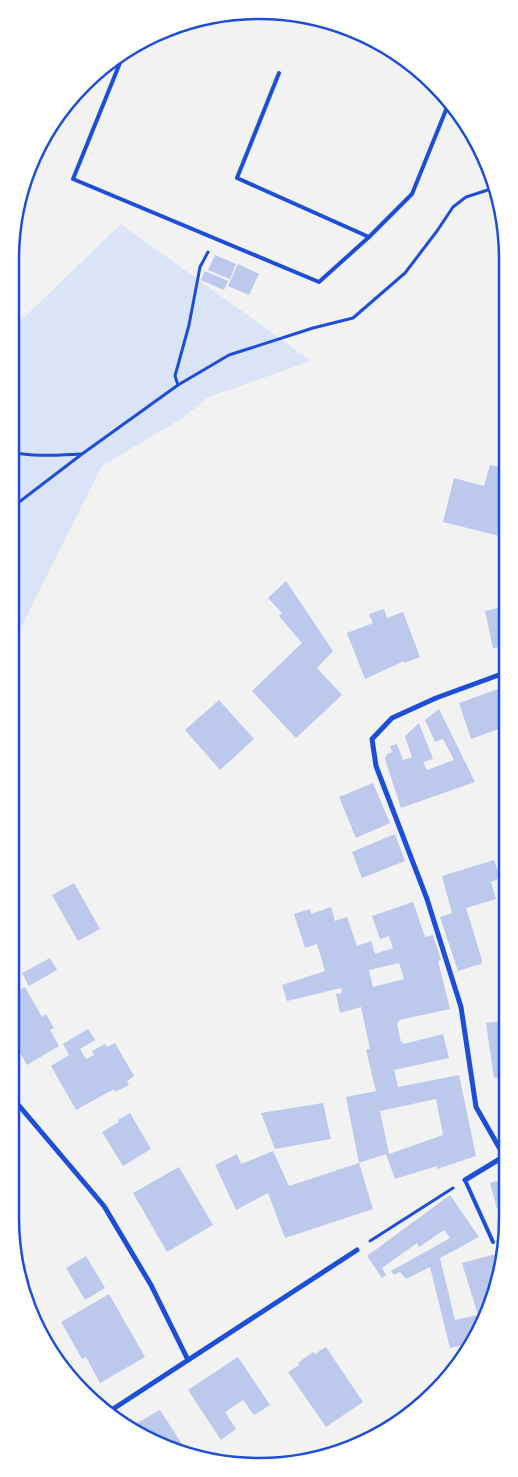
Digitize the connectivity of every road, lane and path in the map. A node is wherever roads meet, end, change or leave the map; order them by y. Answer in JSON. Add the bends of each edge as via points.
{"nodes":[{"id":1,"x":120,"y":63,"type":"edge"},
{"id":2,"x":279,"y":73,"type":"dead end"},
{"id":3,"x":446,"y":109,"type":"edge"},
{"id":4,"x":489,"y":190,"type":"edge"},
{"id":5,"x":369,"y":237,"type":"junction"},
{"id":6,"x":215,"y":238,"type":"junction"},
{"id":7,"x":178,"y":385,"type":"junction"},
{"id":8,"x":19,"y":454,"type":"edge"},
{"id":9,"x":82,"y":454,"type":"junction"},
{"id":10,"x":19,"y":502,"type":"edge"},
{"id":11,"x":499,"y":675,"type":"edge"},
{"id":12,"x":19,"y":1106,"type":"edge"},
{"id":13,"x":499,"y":1144,"type":"edge"},
{"id":14,"x":499,"y":1159,"type":"edge"},
{"id":15,"x":465,"y":1180,"type":"junction"},
{"id":16,"x":493,"y":1242,"type":"dead end"},
{"id":17,"x":357,"y":1250,"type":"joint"},
{"id":18,"x":188,"y":1360,"type":"junction"},
{"id":19,"x":113,"y":1409,"type":"edge"}],
"edges":[{"from":1,"to":6,"type":"lane","via":[[73,179]]},
{"from":2,"to":5,"type":"lane","via":[[237,178]]},
{"from":3,"to":5,"type":"lane","via":[[412,194]]},
{"from":4,"to":7,"type":"path","via":[[466,197],[453,207],[405,273],[353,318],[229,355]]},
{"from":5,"to":6,"type":"lane","via":[[319,282]]},
{"from":6,"to":7,"type":"path","via":[[200,267],[175,376]]},
{"from":7,"to":9,"type":"path"},
{"from":8,"to":9,"type":"path"},
{"from":9,"to":10,"type":"path"},
{"from":11,"to":13,"type":"street","via":[[392,718],[372,739],[376,766],[427,899],[461,1007],[476,1107]]},
{"from":12,"to":18,"type":"street","via":[[104,1206],[151,1285]]},
{"from":14,"to":15,"type":"street"},
{"from":15,"to":16,"type":"lane"},
{"from":15,"to":17,"type":"path"},
{"from":17,"to":18,"type":"street"},
{"from":18,"to":19,"type":"street"}]}
